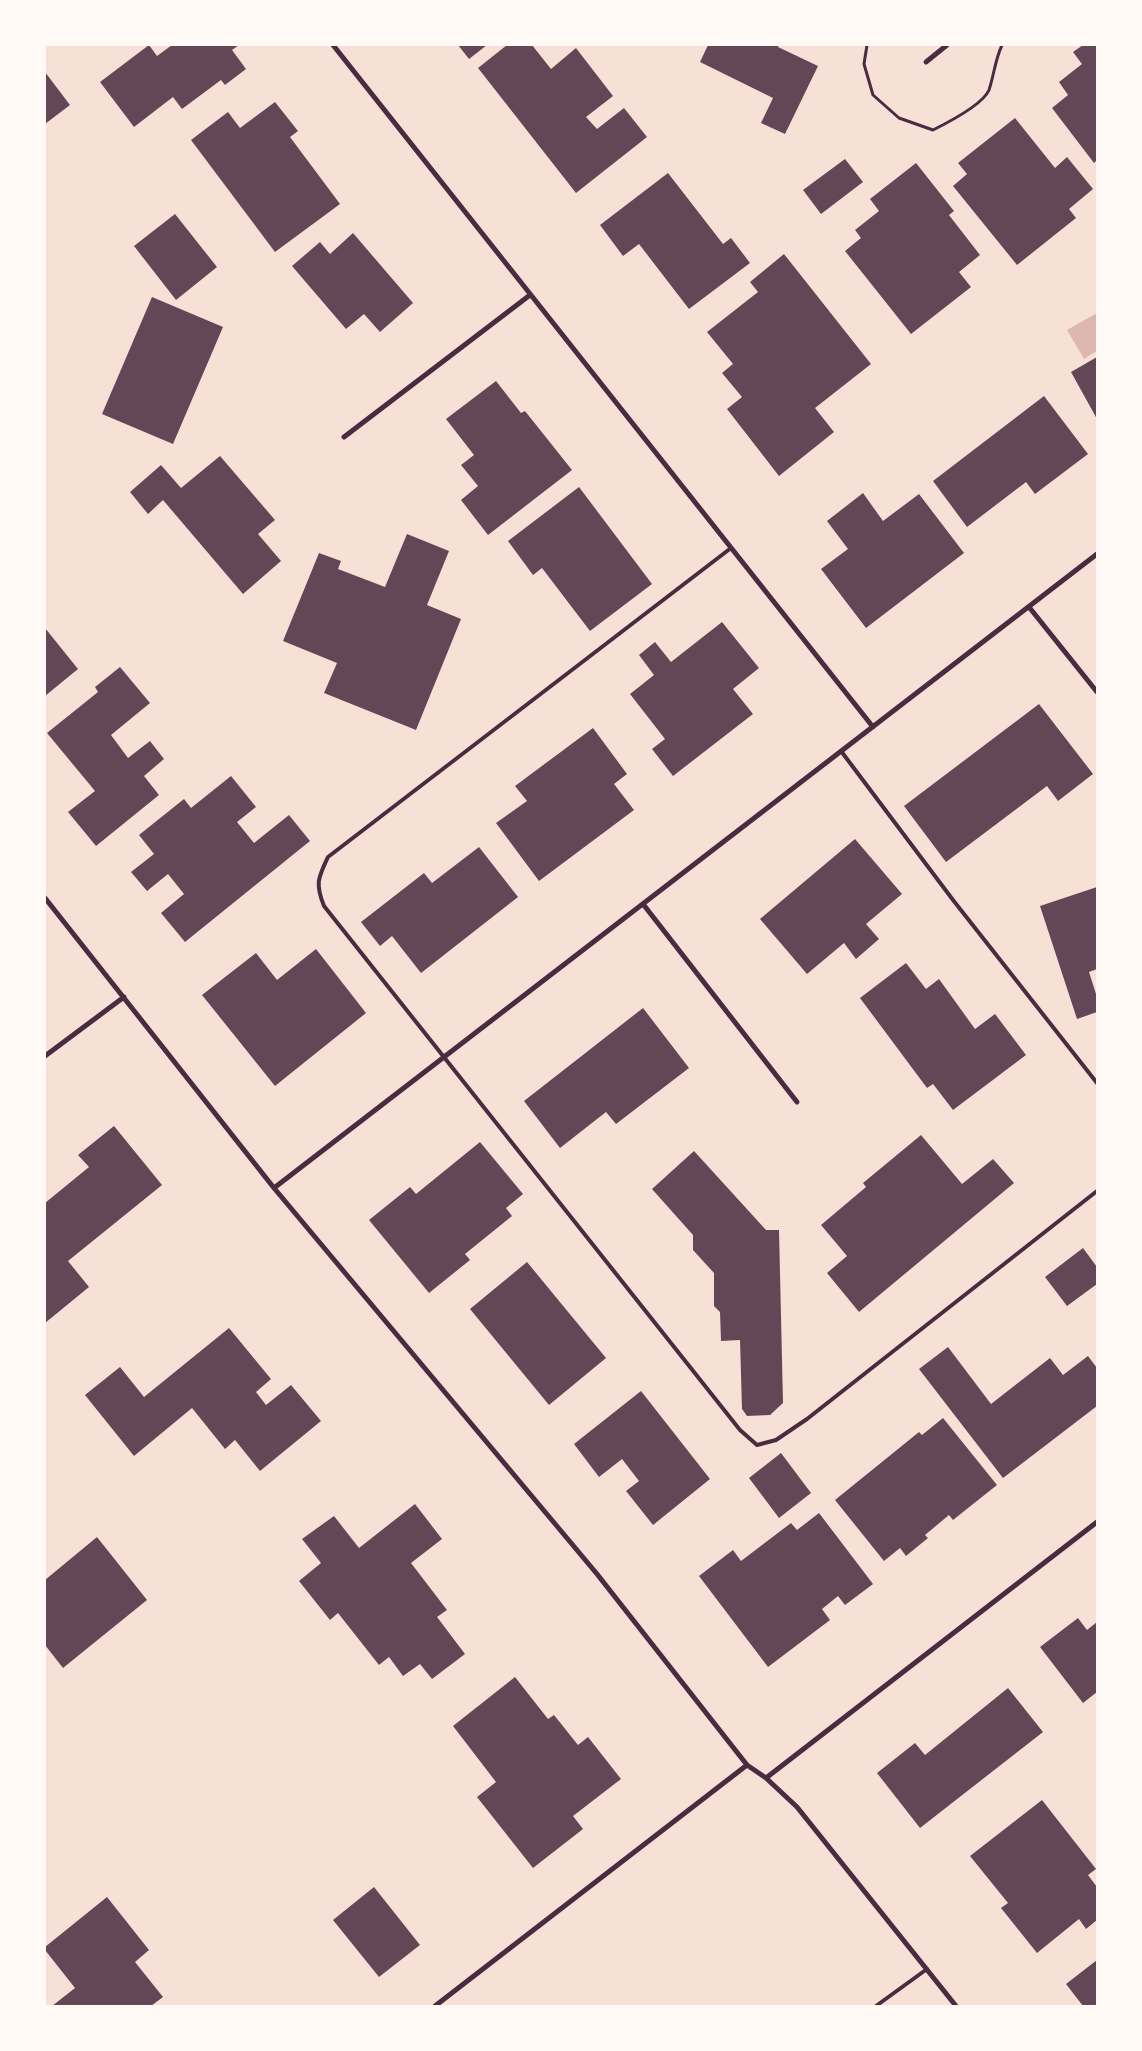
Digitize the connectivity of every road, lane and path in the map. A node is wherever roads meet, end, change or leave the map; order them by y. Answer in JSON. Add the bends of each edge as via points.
{"nodes":[{"id":1,"x":333,"y":45,"type":"edge"},
{"id":2,"x":867,"y":45,"type":"edge"},
{"id":3,"x":947,"y":45,"type":"edge"},
{"id":4,"x":1002,"y":45,"type":"edge"},
{"id":5,"x":926,"y":62,"type":"dead end"},
{"id":6,"x":530,"y":295,"type":"junction"},
{"id":7,"x":344,"y":437,"type":"dead end"},
{"id":8,"x":731,"y":548,"type":"junction"},
{"id":9,"x":1097,"y":554,"type":"edge"},
{"id":10,"x":1028,"y":607,"type":"junction"},
{"id":11,"x":1097,"y":692,"type":"edge"},
{"id":12,"x":873,"y":727,"type":"junction"},
{"id":13,"x":841,"y":751,"type":"junction"},
{"id":14,"x":45,"y":898,"type":"edge"},
{"id":15,"x":643,"y":904,"type":"junction"},
{"id":16,"x":124,"y":997,"type":"junction"},
{"id":17,"x":45,"y":1056,"type":"edge"},
{"id":18,"x":444,"y":1057,"type":"junction"},
{"id":19,"x":1097,"y":1083,"type":"edge"},
{"id":20,"x":797,"y":1102,"type":"dead end"},
{"id":21,"x":274,"y":1188,"type":"junction"},
{"id":22,"x":1097,"y":1191,"type":"edge"},
{"id":23,"x":1097,"y":1522,"type":"edge"},
{"id":24,"x":747,"y":1765,"type":"junction"},
{"id":25,"x":766,"y":1778,"type":"junction"},
{"id":26,"x":927,"y":1969,"type":"junction"},
{"id":27,"x":435,"y":2006,"type":"edge"},
{"id":28,"x":876,"y":2006,"type":"edge"},
{"id":29,"x":956,"y":2006,"type":"edge"}],
"edges":[{"from":1,"to":6,"type":"street"},
{"from":2,"to":4,"type":"path","via":[[864,64],[874,95],[898,118],[933,130],[958,118],[988,92],[995,58]]},
{"from":3,"to":5,"type":"street"},
{"from":6,"to":7,"type":"street"},
{"from":6,"to":8,"type":"street"},
{"from":8,"to":12,"type":"street"},
{"from":8,"to":18,"type":"lane","via":[[328,857],[318,878],[318,892],[324,906]]},
{"from":9,"to":10,"type":"street"},
{"from":10,"to":11,"type":"street"},
{"from":10,"to":12,"type":"street"},
{"from":12,"to":13,"type":"street"},
{"from":13,"to":15,"type":"street"},
{"from":13,"to":19,"type":"lane"},
{"from":14,"to":16,"type":"street"},
{"from":15,"to":18,"type":"street"},
{"from":15,"to":20,"type":"street"},
{"from":16,"to":17,"type":"street"},
{"from":16,"to":21,"type":"street"},
{"from":18,"to":21,"type":"street"},
{"from":18,"to":22,"type":"lane","via":[[740,1430],[756,1445],[776,1440],[807,1419]]},
{"from":21,"to":24,"type":"street","via":[[597,1574]]},
{"from":23,"to":25,"type":"street"},
{"from":24,"to":25,"type":"street"},
{"from":24,"to":27,"type":"street"},
{"from":25,"to":26,"type":"street","via":[[797,1807]]},
{"from":26,"to":28,"type":"lane"},
{"from":26,"to":29,"type":"street"}]}
